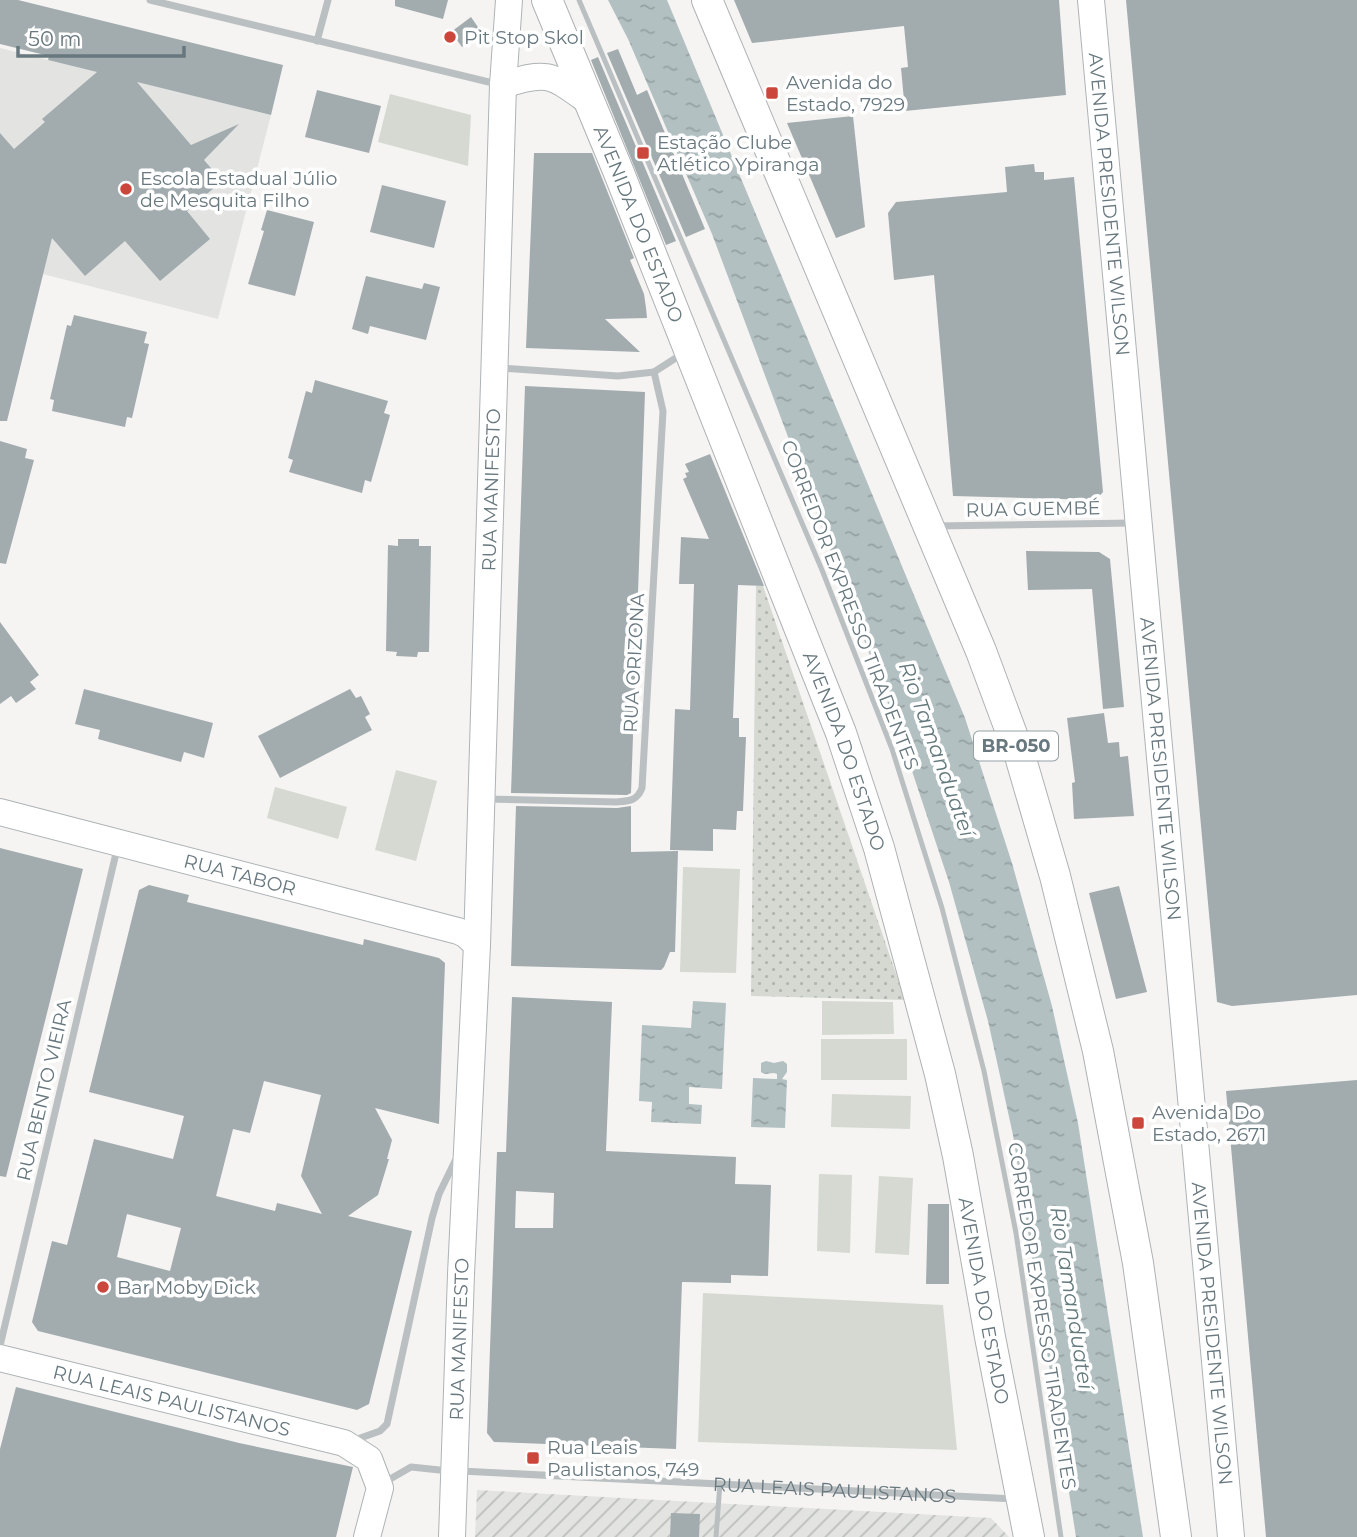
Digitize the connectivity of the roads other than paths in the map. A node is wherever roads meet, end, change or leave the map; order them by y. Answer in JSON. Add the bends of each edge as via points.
{"nodes":[{"id":1,"x":150,"y":0,"type":"edge"},
{"id":2,"x":328,"y":0,"type":"edge"},
{"id":3,"x":509,"y":0,"type":"edge"},
{"id":4,"x":547,"y":0,"type":"edge"},
{"id":5,"x":579,"y":0,"type":"edge"},
{"id":6,"x":707,"y":0,"type":"edge"},
{"id":7,"x":1091,"y":0,"type":"edge"},
{"id":8,"x":317,"y":41,"type":"junction"},
{"id":9,"x":503,"y":85,"type":"junction"},
{"id":10,"x":588,"y":101,"type":"junction"},
{"id":11,"x":690,"y":349,"type":"junction"},
{"id":12,"x":496,"y":368,"type":"junction"},
{"id":13,"x":654,"y":372,"type":"junction"},
{"id":14,"x":1139,"y":523,"type":"junction"},
{"id":15,"x":929,"y":526,"type":"junction"},
{"id":16,"x":481,"y":798,"type":"junction"},
{"id":17,"x":0,"y":812,"type":"edge"},
{"id":18,"x":119,"y":841,"type":"junction"},
{"id":19,"x":478,"y":894,"type":"junction"},
{"id":20,"x":450,"y":929,"type":"junction"},
{"id":21,"x":477,"y":945,"type":"junction"},
{"id":22,"x":467,"y":1142,"type":"junction"},
{"id":23,"x":0,"y":1346,"type":"edge"},
{"id":24,"x":0,"y":1358,"type":"edge"},
{"id":25,"x":344,"y":1443,"type":"junction"},
{"id":26,"x":454,"y":1471,"type":"junction"},
{"id":27,"x":720,"y":1483,"type":"junction"},
{"id":28,"x":380,"y":1488,"type":"junction"},
{"id":29,"x":1022,"y":1499,"type":"junction"},
{"id":30,"x":367,"y":1537,"type":"edge"},
{"id":31,"x":452,"y":1537,"type":"edge"},
{"id":32,"x":716,"y":1537,"type":"edge"},
{"id":33,"x":1029,"y":1537,"type":"edge"},
{"id":34,"x":1061,"y":1537,"type":"edge"},
{"id":35,"x":1176,"y":1537,"type":"edge"},
{"id":36,"x":1231,"y":1537,"type":"edge"}],
"edges":[{"from":1,"to":8,"type":"street"},
{"from":2,"to":8,"type":"street"},
{"from":3,"to":9,"type":"main road","name":"RUA MANIFESTO"},
{"from":4,"to":10,"type":"highway","name":"AVENIDA DO ESTADO"},
{"from":5,"to":34,"type":"lane","name":"CORREDOR EXPRESSO TIRADENTES","via":[[817,558],[896,762],[942,908],[984,1071],[1016,1233]]},
{"from":6,"to":15,"type":"highway","number":"BR-050"},
{"from":7,"to":14,"type":"main road","name":"AVENIDA PRESIDENTE WILSON"},
{"from":8,"to":9,"type":"street"},
{"from":9,"to":10,"type":"main road","via":[[526,78],[556,78]]},
{"from":9,"to":12,"type":"main road","name":"RUA MANIFESTO"},
{"from":10,"to":11,"type":"highway","name":"AVENIDA DO ESTADO"},
{"from":11,"to":13,"type":"street"},
{"from":11,"to":29,"type":"highway","name":"AVENIDA DO ESTADO","via":[[841,733],[879,848],[948,1109]]},
{"from":12,"to":13,"type":"street","via":[[618,376]]},
{"from":12,"to":16,"type":"main road","name":"RUA MANIFESTO"},
{"from":13,"to":16,"type":"street","name":"RUA ORIZONA","via":[[663,411],[642,788],[631,801],[617,802]]},
{"from":14,"to":15,"type":"street","name":"RUA GUEMBÉ"},
{"from":14,"to":36,"type":"main road","name":"AVENIDA PRESIDENTE WILSON"},
{"from":15,"to":35,"type":"highway","number":"BR-050","via":[[1020,756],[1098,1051],[1138,1263]]},
{"from":16,"to":19,"type":"main road","name":"RUA MANIFESTO"},
{"from":17,"to":18,"type":"main road","name":"RUA TABOR"},
{"from":18,"to":20,"type":"main road","name":"RUA TABOR"},
{"from":18,"to":23,"type":"street","name":"RUA BENTO VIEIRA"},
{"from":19,"to":20,"type":"main road","via":[[467,914]]},
{"from":19,"to":21,"type":"main road","name":"RUA MANIFESTO"},
{"from":20,"to":21,"type":"main road","name":"RUA TABOR","via":[[466,934]]},
{"from":21,"to":22,"type":"main road","name":"RUA MANIFESTO"},
{"from":22,"to":25,"type":"street","name":"RUA MANIFESTO","via":[[439,1194],[387,1424],[380,1431]]},
{"from":22,"to":26,"type":"main road","name":"RUA MANIFESTO"},
{"from":24,"to":25,"type":"main road","name":"RUA LEAIS PAULISTANOS"},
{"from":25,"to":28,"type":"main road","name":"RUA LEAIS PAULISTANOS","via":[[369,1459]]},
{"from":26,"to":27,"type":"street","name":"RUA LEAIS PAULISTANOS"},
{"from":26,"to":28,"type":"street","name":"RUA LEAIS PAULISTANOS","via":[[411,1467]]},
{"from":26,"to":31,"type":"main road","name":"RUA MANIFESTO"},
{"from":27,"to":29,"type":"street","name":"RUA LEAIS PAULISTANOS"},
{"from":27,"to":32,"type":"lane"},
{"from":28,"to":30,"type":"main road"},
{"from":29,"to":33,"type":"highway","name":"AVENIDA DO ESTADO"}]}
